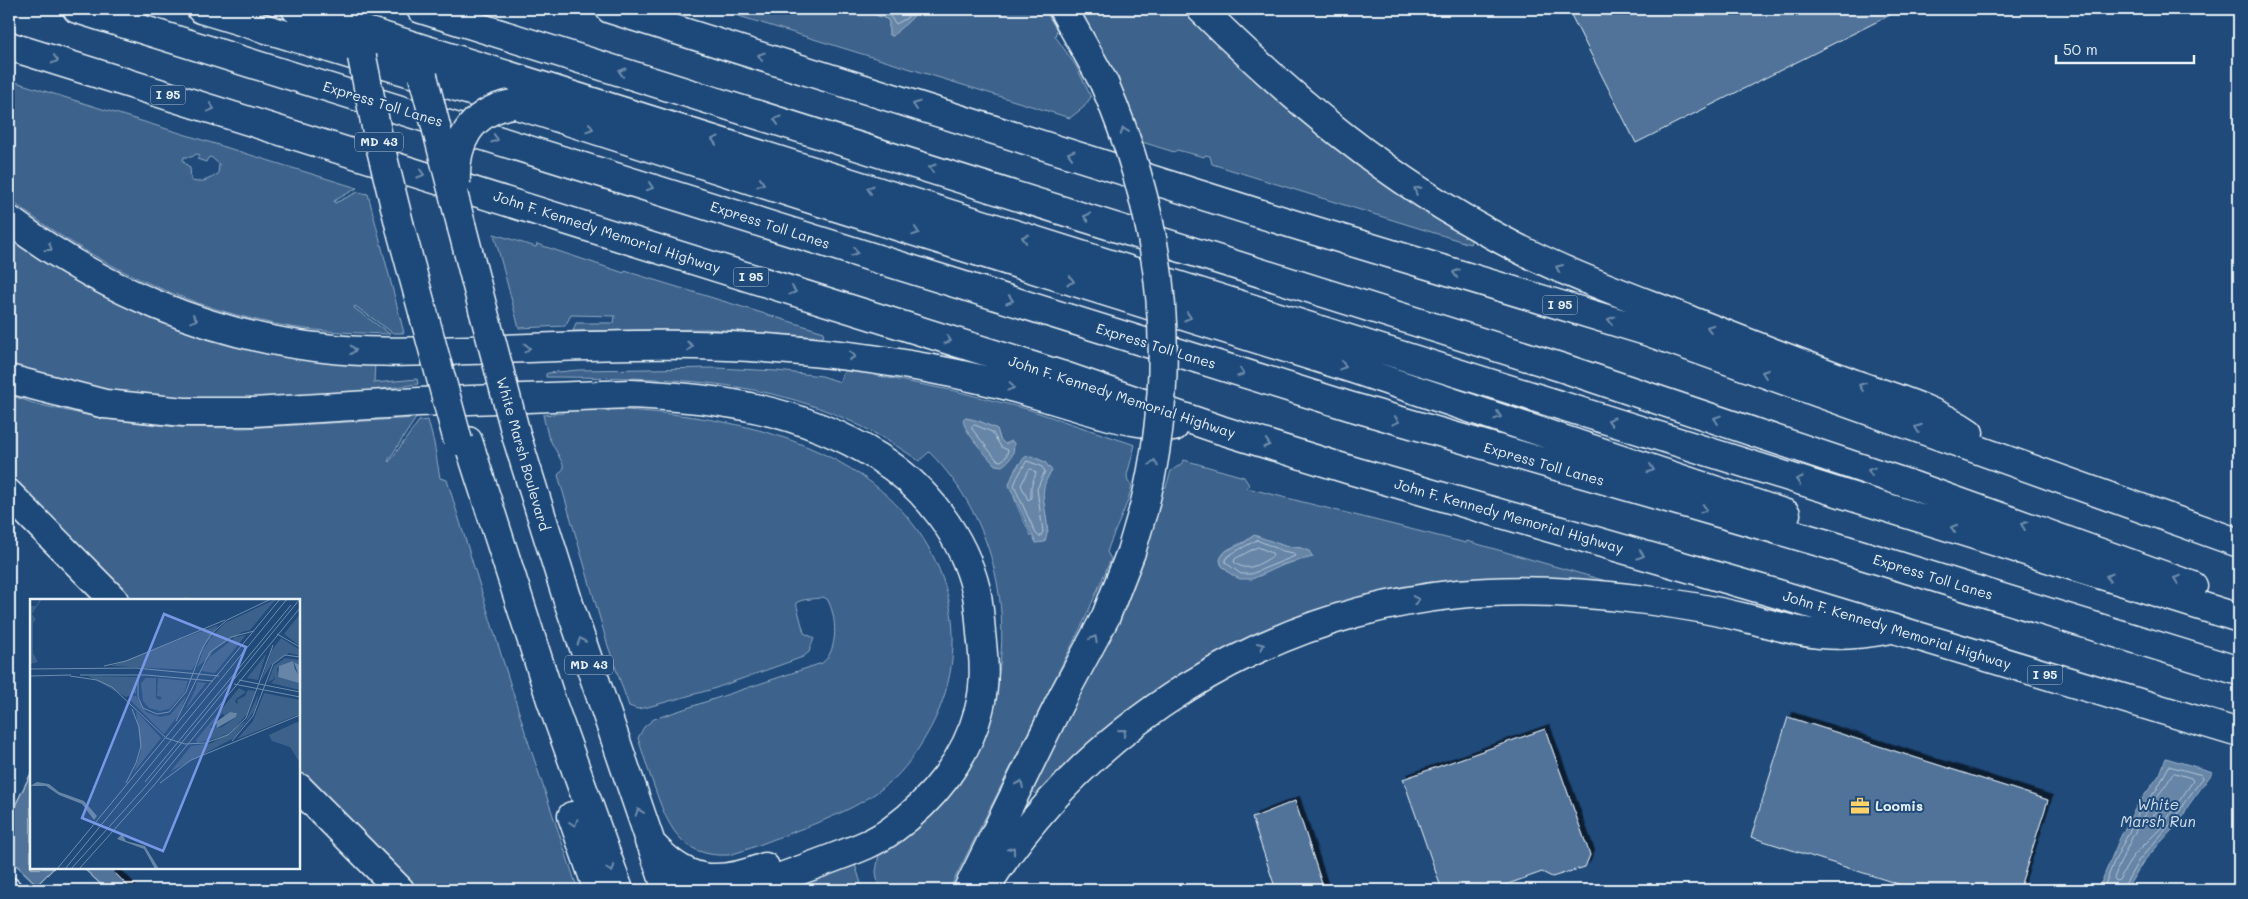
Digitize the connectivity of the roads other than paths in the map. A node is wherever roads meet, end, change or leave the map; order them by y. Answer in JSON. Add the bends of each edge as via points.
{"nodes":[{"id":1,"x":77,"y":9,"type":"edge"},
{"id":2,"x":201,"y":9,"type":"edge"},
{"id":3,"x":296,"y":9,"type":"edge"},
{"id":4,"x":408,"y":9,"type":"edge"},
{"id":5,"x":421,"y":9,"type":"edge"},
{"id":6,"x":610,"y":9,"type":"edge"},
{"id":7,"x":1063,"y":9,"type":"edge"},
{"id":8,"x":1201,"y":9,"type":"edge"},
{"id":9,"x":353,"y":18,"type":"edge"},
{"id":10,"x":9,"y":46,"type":"edge"},
{"id":11,"x":416,"y":46,"type":"junction"},
{"id":12,"x":362,"y":57,"type":"junction"},
{"id":13,"x":423,"y":76,"type":"junction"},
{"id":14,"x":512,"y":104,"type":"junction"},
{"id":15,"x":9,"y":220,"type":"edge"},
{"id":16,"x":465,"y":238,"type":"junction"},
{"id":17,"x":9,"y":379,"type":"edge"},
{"id":18,"x":1220,"y":430,"type":"junction"},
{"id":19,"x":463,"y":441,"type":"junction"},
{"id":20,"x":1997,"y":456,"type":"junction"},
{"id":21,"x":9,"y":494,"type":"edge"},
{"id":22,"x":2239,"y":543,"type":"edge"},
{"id":23,"x":113,"y":599,"type":"edge"},
{"id":24,"x":2239,"y":602,"type":"edge"},
{"id":25,"x":2239,"y":618,"type":"edge"},
{"id":26,"x":980,"y":620,"type":"junction"},
{"id":27,"x":1896,"y":629,"type":"junction"},
{"id":28,"x":2239,"y":671,"type":"edge"},
{"id":29,"x":2239,"y":733,"type":"edge"},
{"id":30,"x":300,"y":789,"type":"edge"},
{"id":31,"x":649,"y":841,"type":"junction"},
{"id":32,"x":400,"y":890,"type":"edge"},
{"id":33,"x":598,"y":890,"type":"edge"},
{"id":34,"x":619,"y":890,"type":"edge"},
{"id":35,"x":667,"y":890,"type":"edge"},
{"id":36,"x":745,"y":890,"type":"edge"},
{"id":37,"x":967,"y":890,"type":"edge"},
{"id":38,"x":984,"y":890,"type":"edge"}],
"edges":[{"from":1,"to":28,"type":"highway","name":"Express Toll Lanes","one_way":true,"via":[[1349,406],[1830,546]]},
{"from":2,"to":12,"type":"highway"},
{"from":3,"to":9,"type":"highway"},
{"from":4,"to":11,"type":"highway","name":"White Marsh Boulevard","number":"MD 43"},
{"from":24,"to":5,"type":"highway","one_way":true,"via":[[1914,486],[1563,368]]},
{"from":20,"to":6,"type":"highway","number":"I 95","one_way":true,"via":[[1646,331],[1296,225]]},
{"from":37,"to":7,"type":"highway","one_way":true,"bridge":true,"via":[[1106,616],[1131,552],[1142,511],[1155,457],[1161,405],[1160,290],[1140,181],[1104,82]]},
{"from":20,"to":8,"type":"highway","one_way":true,"via":[[1958,425],[1933,412],[1581,277],[1520,250],[1477,226],[1403,181],[1334,131],[1281,86]]},
{"from":9,"to":11,"type":"highway"},
{"from":9,"to":12,"type":"highway","number":"MD 43"},
{"from":10,"to":18,"type":"highway","name":"John F. Kennedy Memorial Highway","number":"I 95","one_way":true,"via":[[1061,375]]},
{"from":11,"to":13,"type":"highway","name":"White Marsh Boulevard","number":"MD 43"},
{"from":25,"to":11,"type":"highway","one_way":true},
{"from":12,"to":13,"type":"highway"},
{"from":12,"to":19,"type":"highway","number":"MD 43","bridge":true,"via":[[400,226]]},
{"from":13,"to":14,"type":"highway"},
{"from":13,"to":16,"type":"highway","name":"White Marsh Boulevard","number":"MD 43","bridge":true},
{"from":14,"to":16,"type":"highway","bridge":true,"via":[[483,114],[470,127],[463,141],[456,177]]},
{"from":14,"to":28,"type":"highway","one_way":true,"via":[[1468,406]]},
{"from":15,"to":18,"type":"highway","one_way":true,"via":[[82,269],[137,297],[215,326],[290,343],[394,352],[708,346],[788,350],[921,367],[1006,386],[1129,420]]},
{"from":31,"to":16,"type":"highway","name":"White Marsh Boulevard","number":"MD 43","one_way":true,"bridge":true,"via":[[517,438]]},
{"from":17,"to":26,"type":"highway","via":[[106,404],[184,412],[253,412],[631,394],[715,401],[782,413],[851,442],[916,485],[949,529],[964,558],[975,588]]},
{"from":18,"to":27,"type":"highway","name":"John F. Kennedy Memorial Highway","number":"I 95","one_way":true},
{"from":19,"to":33,"type":"highway","number":"MD 43","one_way":true,"via":[[528,678]]},
{"from":19,"to":34,"type":"highway","one_way":true},
{"from":20,"to":22,"type":"highway","number":"I 95"},
{"from":21,"to":23,"type":"highway"},
{"from":26,"to":31,"type":"highway","via":[[980,652],[956,733],[927,779],[874,824],[845,839],[737,878],[697,875],[682,869]]},
{"from":26,"to":36,"type":"highway","via":[[984,673],[979,710],[968,740],[946,780],[912,814],[873,842]]},
{"from":27,"to":29,"type":"highway","name":"John F. Kennedy Memorial Highway","number":"I 95"},
{"from":38,"to":27,"type":"highway","one_way":true,"via":[[1049,803],[1092,759],[1136,722],[1234,659],[1335,619],[1429,598],[1517,591],[1646,600],[1822,634]]},
{"from":30,"to":32,"type":"highway"},
{"from":31,"to":35,"type":"highway","name":"White Marsh Boulevard","number":"MD 43"}]}
